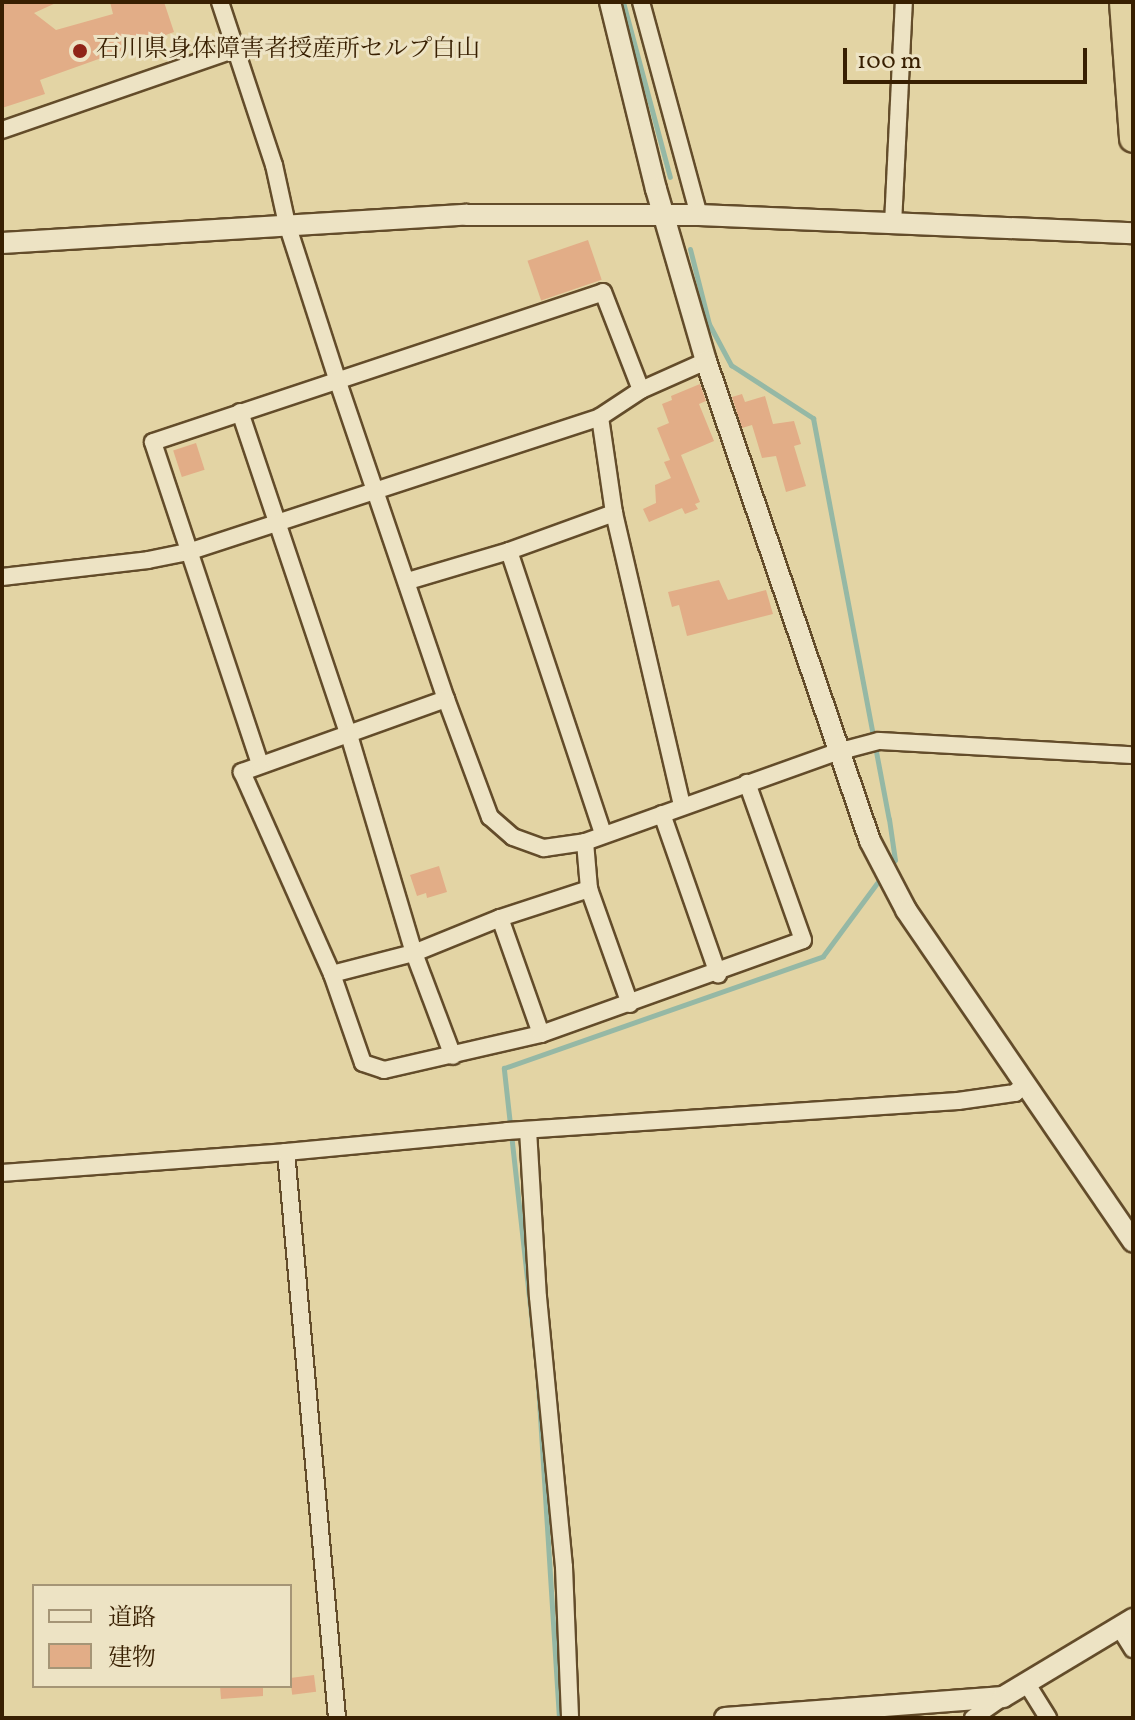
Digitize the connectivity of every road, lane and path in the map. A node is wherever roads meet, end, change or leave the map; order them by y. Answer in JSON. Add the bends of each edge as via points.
{"nodes":[{"id":1,"x":220,"y":2,"type":"edge"},
{"id":2,"x":610,"y":2,"type":"edge"},
{"id":3,"x":641,"y":2,"type":"edge"},
{"id":4,"x":904,"y":2,"type":"edge"},
{"id":5,"x":1123,"y":2,"type":"edge"},
{"id":6,"x":236,"y":49,"type":"junction"},
{"id":7,"x":2,"y":130,"type":"edge"},
{"id":8,"x":1133,"y":139,"type":"edge"},
{"id":9,"x":663,"y":214,"type":"junction"},
{"id":10,"x":699,"y":215,"type":"junction"},
{"id":11,"x":287,"y":224,"type":"junction"},
{"id":12,"x":893,"y":224,"type":"junction"},
{"id":13,"x":1133,"y":233,"type":"edge"},
{"id":14,"x":2,"y":243,"type":"edge"},
{"id":15,"x":706,"y":361,"type":"junction"},
{"id":16,"x":338,"y":382,"type":"junction"},
{"id":17,"x":641,"y":390,"type":"junction"},
{"id":18,"x":240,"y":412,"type":"junction"},
{"id":19,"x":600,"y":417,"type":"junction"},
{"id":20,"x":376,"y":489,"type":"junction"},
{"id":21,"x":614,"y":513,"type":"junction"},
{"id":22,"x":279,"y":524,"type":"junction"},
{"id":23,"x":509,"y":551,"type":"junction"},
{"id":24,"x":188,"y":552,"type":"junction"},
{"id":25,"x":2,"y":577,"type":"edge"},
{"id":26,"x":408,"y":581,"type":"junction"},
{"id":27,"x":446,"y":699,"type":"junction"},
{"id":28,"x":349,"y":735,"type":"junction"},
{"id":29,"x":837,"y":752,"type":"junction"},
{"id":30,"x":1133,"y":755,"type":"edge"},
{"id":31,"x":260,"y":764,"type":"junction"},
{"id":32,"x":747,"y":783,"type":"junction"},
{"id":33,"x":682,"y":805,"type":"junction"},
{"id":34,"x":662,"y":814,"type":"junction"},
{"id":35,"x":603,"y":833,"type":"junction"},
{"id":36,"x":585,"y":842,"type":"junction"},
{"id":37,"x":589,"y":889,"type":"junction"},
{"id":38,"x":500,"y":918,"type":"junction"},
{"id":39,"x":414,"y":953,"type":"junction"},
{"id":40,"x":332,"y":974,"type":"junction"},
{"id":41,"x":718,"y":974,"type":"junction"},
{"id":42,"x":630,"y":1004,"type":"junction"},
{"id":43,"x":541,"y":1034,"type":"junction"},
{"id":44,"x":453,"y":1056,"type":"junction"},
{"id":45,"x":1025,"y":1083,"type":"junction"},
{"id":46,"x":517,"y":1130,"type":"junction"},
{"id":47,"x":286,"y":1152,"type":"junction"},
{"id":48,"x":2,"y":1173,"type":"edge"},
{"id":49,"x":1133,"y":1242,"type":"edge"},
{"id":50,"x":1126,"y":1623,"type":"edge"},
{"id":51,"x":1133,"y":1649,"type":"edge"},
{"id":52,"x":1027,"y":1684,"type":"junction"},
{"id":53,"x":1003,"y":1697,"type":"junction"},
{"id":54,"x":337,"y":1718,"type":"edge"},
{"id":55,"x":570,"y":1718,"type":"edge"},
{"id":56,"x":725,"y":1718,"type":"edge"},
{"id":57,"x":973,"y":1718,"type":"edge"},
{"id":58,"x":1048,"y":1718,"type":"edge"}],
"edges":[{"from":1,"to":6,"type":"street"},
{"from":2,"to":9,"type":"street"},
{"from":3,"to":10,"type":"street"},
{"from":4,"to":12,"type":"street"},
{"from":5,"to":8,"type":"highway"},
{"from":6,"to":7,"type":"street"},
{"from":6,"to":11,"type":"street","via":[[274,165]]},
{"from":9,"to":10,"type":"street"},
{"from":9,"to":11,"type":"street","via":[[466,215]]},
{"from":9,"to":15,"type":"street"},
{"from":10,"to":12,"type":"street"},
{"from":11,"to":14,"type":"street"},
{"from":11,"to":16,"type":"street"},
{"from":12,"to":13,"type":"street"},
{"from":15,"to":17,"type":"street"},
{"from":15,"to":29,"type":"street"},
{"from":16,"to":17,"type":"street","via":[[603,292]]},
{"from":16,"to":18,"type":"street"},
{"from":16,"to":20,"type":"street"},
{"from":17,"to":19,"type":"street"},
{"from":18,"to":22,"type":"street"},
{"from":18,"to":24,"type":"street","via":[[153,442]]},
{"from":19,"to":20,"type":"street"},
{"from":19,"to":21,"type":"street"},
{"from":20,"to":22,"type":"street"},
{"from":20,"to":26,"type":"street"},
{"from":21,"to":23,"type":"street"},
{"from":21,"to":33,"type":"street"},
{"from":22,"to":24,"type":"street"},
{"from":22,"to":28,"type":"street"},
{"from":23,"to":26,"type":"street"},
{"from":23,"to":35,"type":"street"},
{"from":24,"to":25,"type":"street"},
{"from":24,"to":31,"type":"street"},
{"from":26,"to":27,"type":"street"},
{"from":27,"to":28,"type":"street"},
{"from":27,"to":36,"type":"street","via":[[490,817],[513,837],[544,848]]},
{"from":28,"to":31,"type":"street"},
{"from":28,"to":39,"type":"street"},
{"from":29,"to":30,"type":"street","via":[[874,742]]},
{"from":29,"to":32,"type":"street"},
{"from":29,"to":45,"type":"street","via":[[870,841],[906,910]]},
{"from":31,"to":40,"type":"street","via":[[242,772]]},
{"from":32,"to":33,"type":"street"},
{"from":32,"to":41,"type":"street","via":[[803,940]]},
{"from":33,"to":34,"type":"street"},
{"from":34,"to":35,"type":"street"},
{"from":34,"to":41,"type":"street"},
{"from":35,"to":36,"type":"street"},
{"from":36,"to":37,"type":"street"},
{"from":37,"to":38,"type":"street"},
{"from":37,"to":42,"type":"street"},
{"from":38,"to":39,"type":"street"},
{"from":38,"to":43,"type":"street"},
{"from":39,"to":40,"type":"street"},
{"from":39,"to":44,"type":"street"},
{"from":40,"to":44,"type":"street","via":[[363,1063],[384,1070]]},
{"from":41,"to":42,"type":"street"},
{"from":42,"to":43,"type":"street"},
{"from":43,"to":44,"type":"street"},
{"from":45,"to":46,"type":"street","via":[[1015,1093],[958,1101]]},
{"from":45,"to":49,"type":"street"},
{"from":46,"to":47,"type":"street"},
{"from":46,"to":55,"type":"street","via":[[564,1567]]},
{"from":47,"to":48,"type":"street"},
{"from":47,"to":54,"type":"street"},
{"from":50,"to":51,"type":"street"},
{"from":50,"to":52,"type":"street"},
{"from":52,"to":53,"type":"street"},
{"from":52,"to":58,"type":"street"},
{"from":53,"to":56,"type":"street"},
{"from":53,"to":57,"type":"street"}]}
